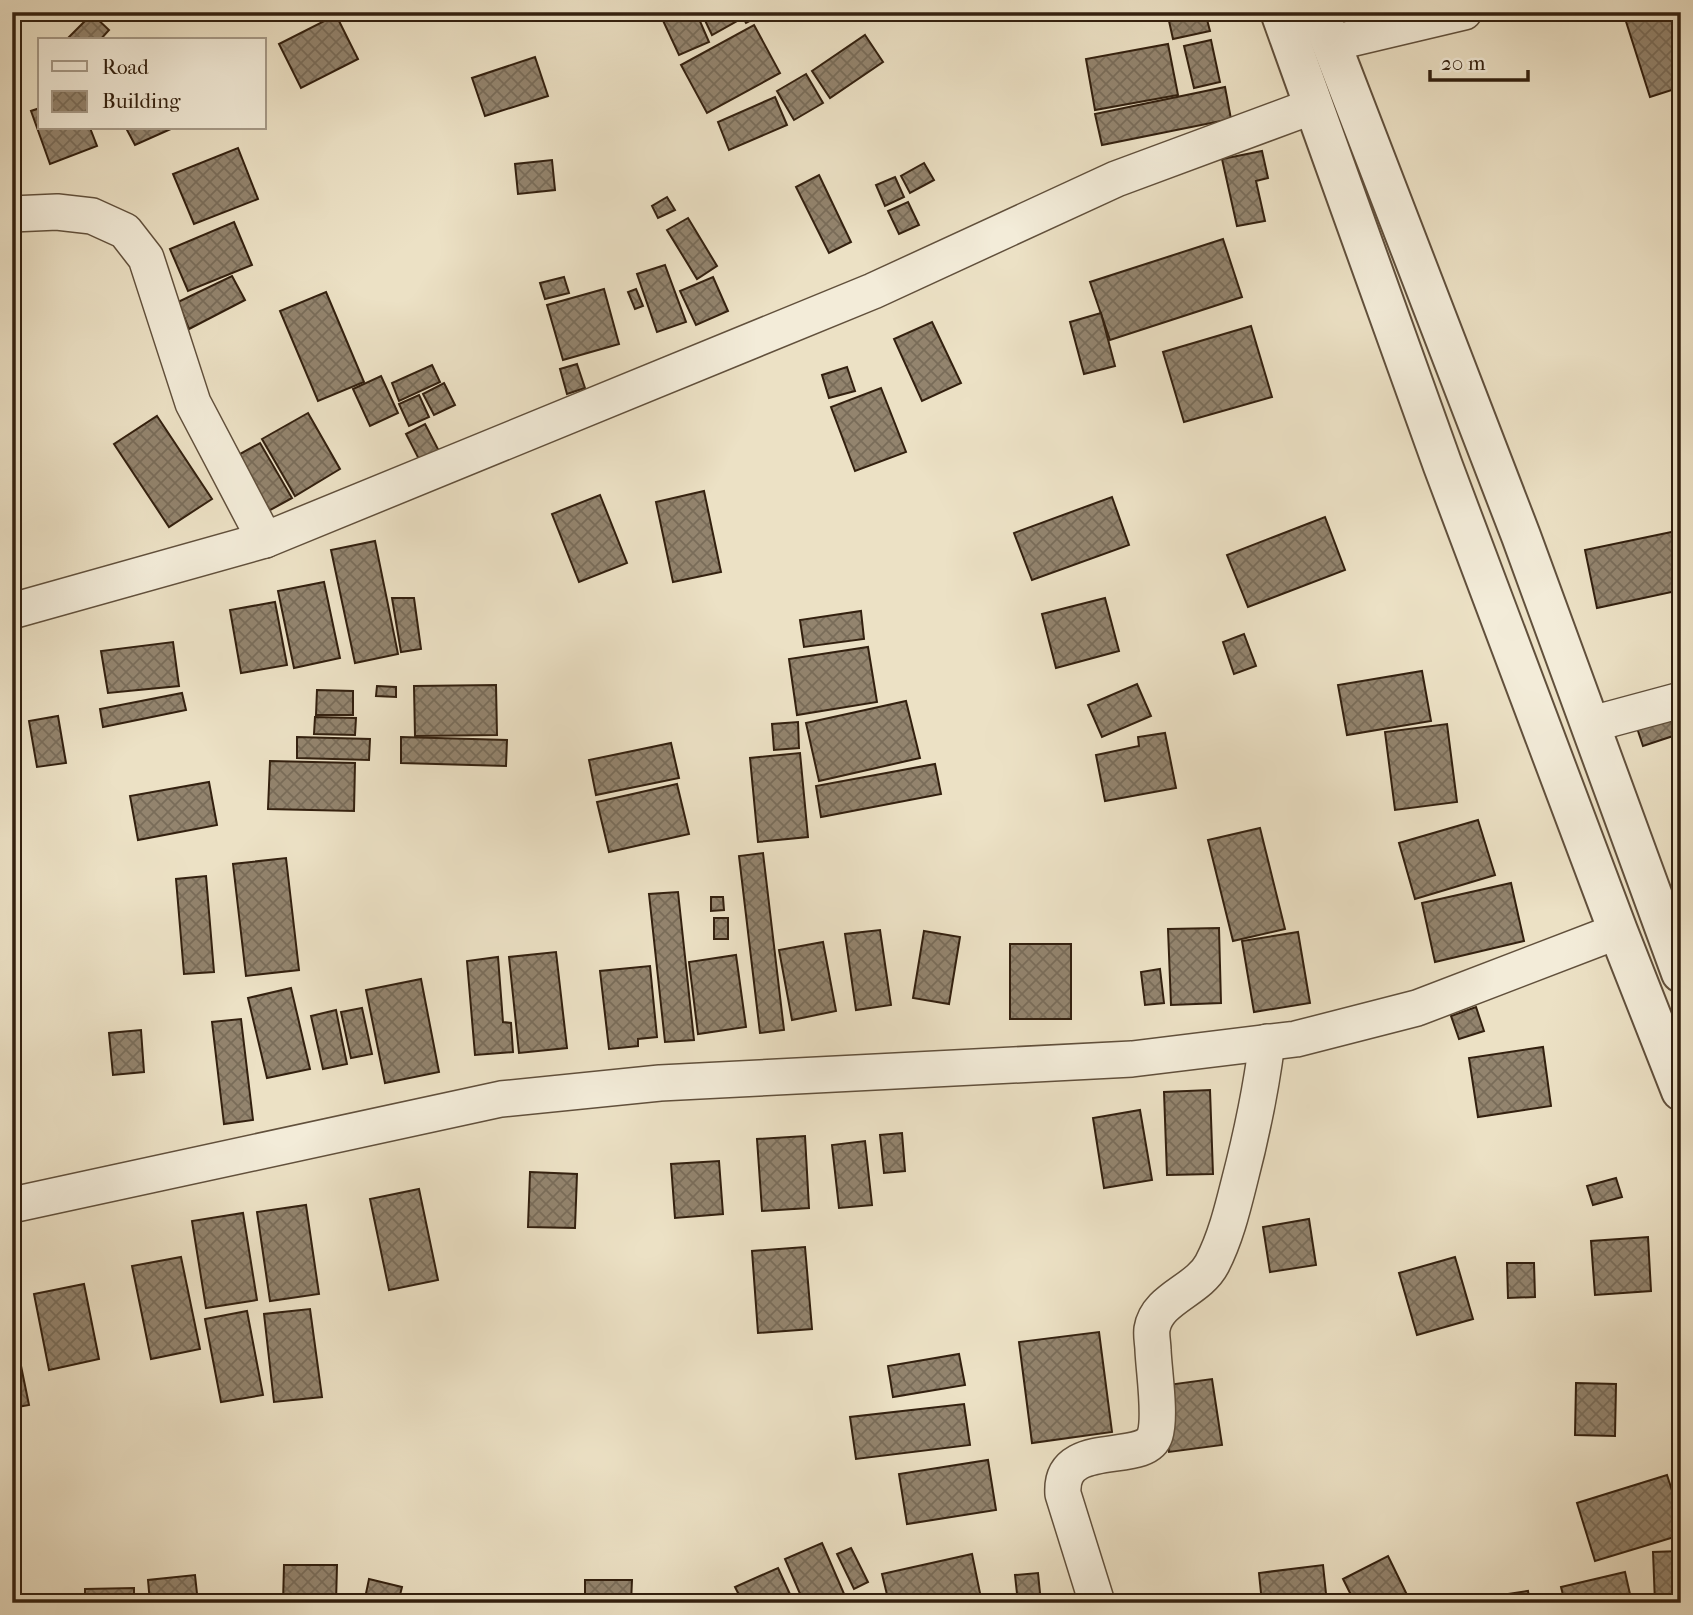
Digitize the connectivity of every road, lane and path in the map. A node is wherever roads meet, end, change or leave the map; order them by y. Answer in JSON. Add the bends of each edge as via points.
{"nodes":[{"id":1,"x":1280,"y":12,"type":"edge"},
{"id":2,"x":1464,"y":12,"type":"edge"},
{"id":3,"x":1326,"y":28,"type":"edge"},
{"id":4,"x":1313,"y":106,"type":"junction"},
{"id":5,"x":12,"y":214,"type":"edge"},
{"id":6,"x":265,"y":540,"type":"junction"},
{"id":7,"x":12,"y":611,"type":"edge"},
{"id":8,"x":1681,"y":699,"type":"edge"},
{"id":9,"x":1592,"y":724,"type":"junction"},
{"id":10,"x":1618,"y":931,"type":"junction"},
{"id":11,"x":1681,"y":974,"type":"edge"},
{"id":12,"x":1267,"y":1042,"type":"junction"},
{"id":13,"x":1681,"y":1091,"type":"edge"},
{"id":14,"x":12,"y":1205,"type":"edge"},
{"id":15,"x":1097,"y":1603,"type":"edge"}],
"edges":[{"from":1,"to":4,"type":"street"},
{"from":2,"to":3,"type":"street"},
{"from":3,"to":9,"type":"street"},
{"from":4,"to":6,"type":"street","via":[[1116,179],[873,291]]},
{"from":4,"to":10,"type":"street"},
{"from":5,"to":6,"type":"street","via":[[92,216],[125,231],[146,258],[193,403]]},
{"from":6,"to":7,"type":"street"},
{"from":8,"to":9,"type":"street"},
{"from":9,"to":11,"type":"street"},
{"from":10,"to":12,"type":"street","via":[[1417,1008]]},
{"from":10,"to":13,"type":"street"},
{"from":12,"to":14,"type":"street","via":[[1132,1059],[660,1083],[500,1099]]},
{"from":12,"to":15,"type":"street","via":[[1251,1133],[1227,1226],[1211,1266],[1197,1283],[1168,1303],[1152,1328],[1154,1438],[1139,1448],[1074,1464],[1064,1476],[1063,1494]]}]}
